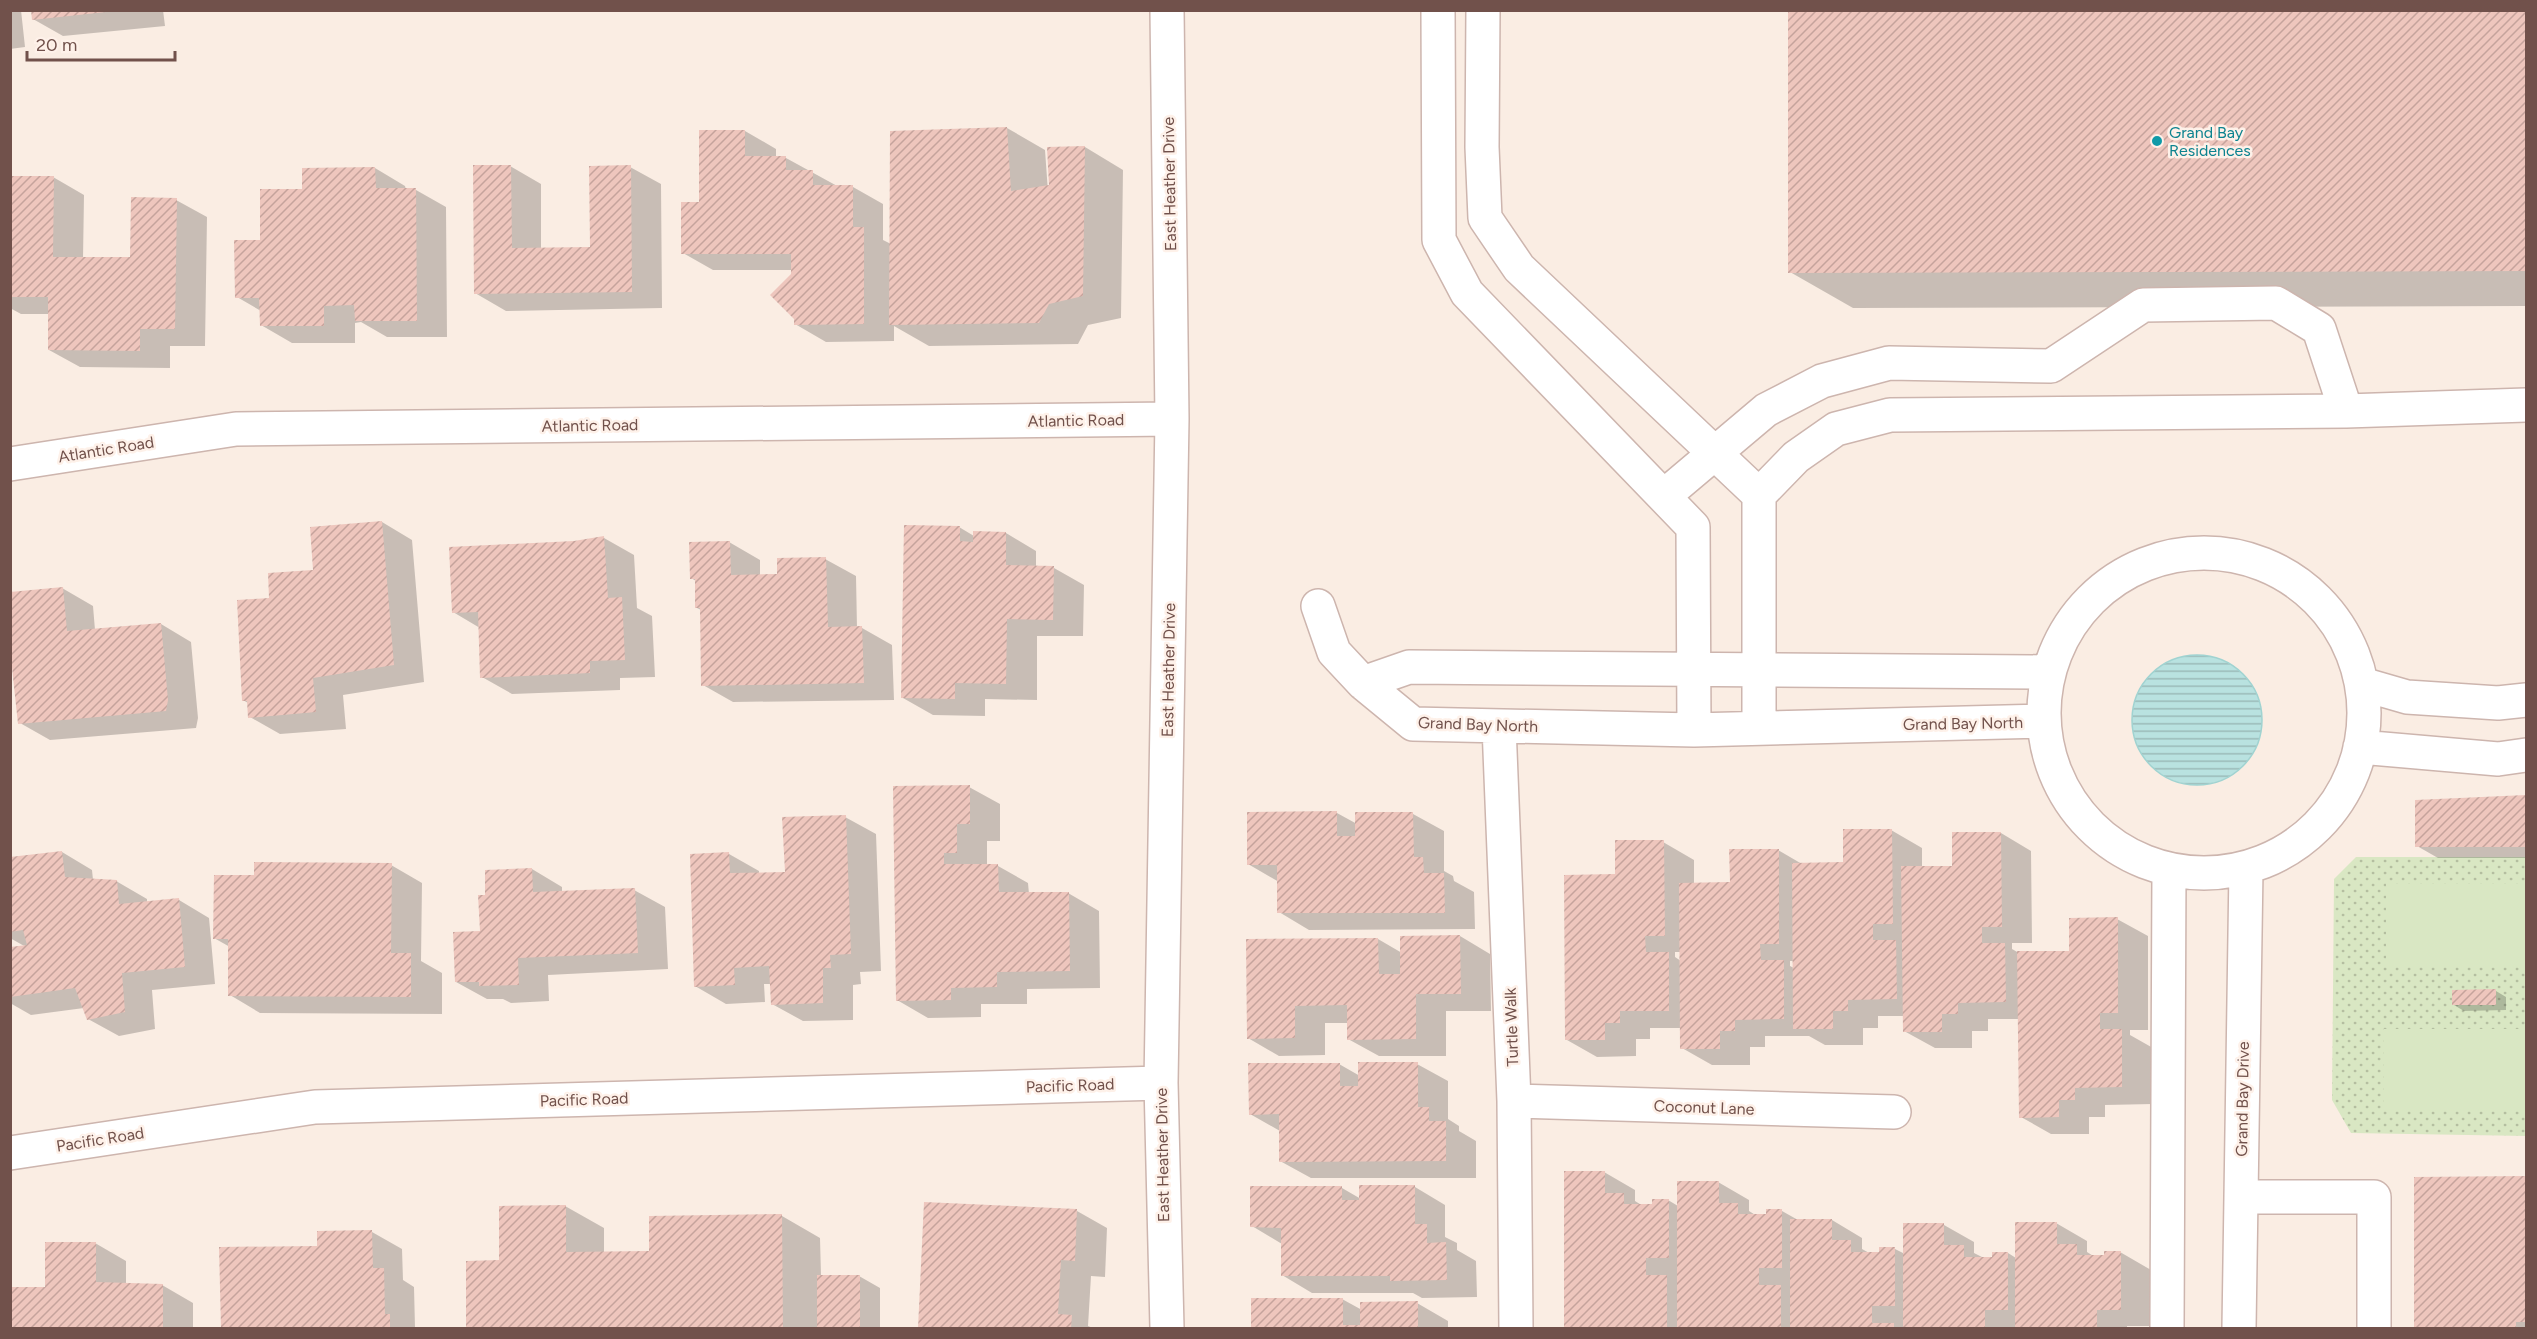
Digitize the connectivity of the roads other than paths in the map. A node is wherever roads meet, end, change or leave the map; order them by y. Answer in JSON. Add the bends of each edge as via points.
{"nodes":[{"id":1,"x":1167,"y":10,"type":"edge"},
{"id":2,"x":1438,"y":10,"type":"edge"},
{"id":3,"x":1483,"y":10,"type":"edge"},
{"id":4,"x":2526,"y":405,"type":"edge"},
{"id":5,"x":2346,"y":411,"type":"junction"},
{"id":6,"x":1172,"y":419,"type":"junction"},
{"id":7,"x":1715,"y":452,"type":"junction"},
{"id":8,"x":10,"y":464,"type":"edge"},
{"id":9,"x":1759,"y":495,"type":"junction"},
{"id":10,"x":1664,"y":496,"type":"junction"},
{"id":11,"x":1318,"y":606,"type":"dead end"},
{"id":12,"x":1693,"y":670,"type":"junction"},
{"id":13,"x":1758,"y":671,"type":"junction"},
{"id":14,"x":2048,"y":672,"type":"junction"},
{"id":15,"x":1363,"y":683,"type":"junction"},
{"id":16,"x":2362,"y":684,"type":"junction"},
{"id":17,"x":2526,"y":700,"type":"edge"},
{"id":18,"x":2043,"y":722,"type":"junction"},
{"id":19,"x":1499,"y":726,"type":"junction"},
{"id":20,"x":1759,"y":728,"type":"junction"},
{"id":21,"x":1694,"y":730,"type":"junction"},
{"id":22,"x":2361,"y":747,"type":"junction"},
{"id":23,"x":2526,"y":755,"type":"edge"},
{"id":24,"x":2246,"y":869,"type":"junction"},
{"id":25,"x":2169,"y":870,"type":"junction"},
{"id":26,"x":1161,"y":1083,"type":"junction"},
{"id":27,"x":1514,"y":1101,"type":"junction"},
{"id":28,"x":1894,"y":1112,"type":"dead end"},
{"id":29,"x":10,"y":1153,"type":"edge"},
{"id":30,"x":2241,"y":1197,"type":"junction"},
{"id":31,"x":1167,"y":1329,"type":"edge"},
{"id":32,"x":1516,"y":1329,"type":"edge"},
{"id":33,"x":2167,"y":1329,"type":"edge"},
{"id":34,"x":2239,"y":1329,"type":"edge"},
{"id":35,"x":2374,"y":1329,"type":"edge"}],
"edges":[{"from":1,"to":6,"type":"street","name":"East Heather Drive"},
{"from":2,"to":10,"type":"street","via":[[1439,240],[1467,293]]},
{"from":3,"to":7,"type":"street","via":[[1485,218],[1519,268]]},
{"from":4,"to":5,"type":"street"},
{"from":5,"to":7,"type":"street","via":[[2319,329],[2276,303],[2143,305],[2051,366],[1889,363],[1822,381],[1766,410]]},
{"from":5,"to":9,"type":"street","via":[[1890,415],[1836,429],[1796,457]]},
{"from":6,"to":8,"type":"street","name":"Atlantic Road","via":[[236,429]]},
{"from":6,"to":26,"type":"street","name":"East Heather Drive"},
{"from":7,"to":9,"type":"street"},
{"from":7,"to":10,"type":"street"},
{"from":9,"to":13,"type":"street"},
{"from":10,"to":12,"type":"street","via":[[1693,527]]},
{"from":11,"to":15,"type":"street","name":"Grand Bay North","via":[[1334,652]]},
{"from":12,"to":13,"type":"street"},
{"from":12,"to":15,"type":"street","via":[[1408,667]]},
{"from":12,"to":21,"type":"street"},
{"from":13,"to":14,"type":"street"},
{"from":13,"to":20,"type":"street"},
{"from":14,"to":16,"type":"street","via":[[2070,622],[2107,583],[2155,559],[2210,551],[2263,562],[2309,591],[2343,633]]},
{"from":14,"to":18,"type":"street"},
{"from":15,"to":19,"type":"street","name":"Grand Bay North","via":[[1413,724]]},
{"from":16,"to":17,"type":"street","via":[[2407,697],[2498,703]]},
{"from":16,"to":22,"type":"street"},
{"from":18,"to":20,"type":"street","name":"Grand Bay North"},
{"from":18,"to":25,"type":"street","via":[[2054,773],[2081,817],[2121,852]]},
{"from":19,"to":21,"type":"street","name":"Grand Bay North"},
{"from":19,"to":27,"type":"street","name":"Turtle Walk"},
{"from":20,"to":21,"type":"street","name":"Grand Bay North"},
{"from":22,"to":23,"type":"street","via":[[2498,759]]},
{"from":22,"to":24,"type":"street","via":[[2346,788],[2319,824],[2286,852]]},
{"from":24,"to":25,"type":"street","via":[[2207,874]]},
{"from":24,"to":30,"type":"street","name":"Grand Bay Drive"},
{"from":25,"to":33,"type":"street"},
{"from":26,"to":29,"type":"street","name":"Pacific Road","via":[[315,1107]]},
{"from":26,"to":31,"type":"street","name":"East Heather Drive"},
{"from":27,"to":28,"type":"street","name":"Coconut Lane"},
{"from":27,"to":32,"type":"street","name":"Turtle Walk"},
{"from":30,"to":34,"type":"street","name":"Grand Bay Drive"},
{"from":30,"to":35,"type":"street","via":[[2374,1197]]}]}
